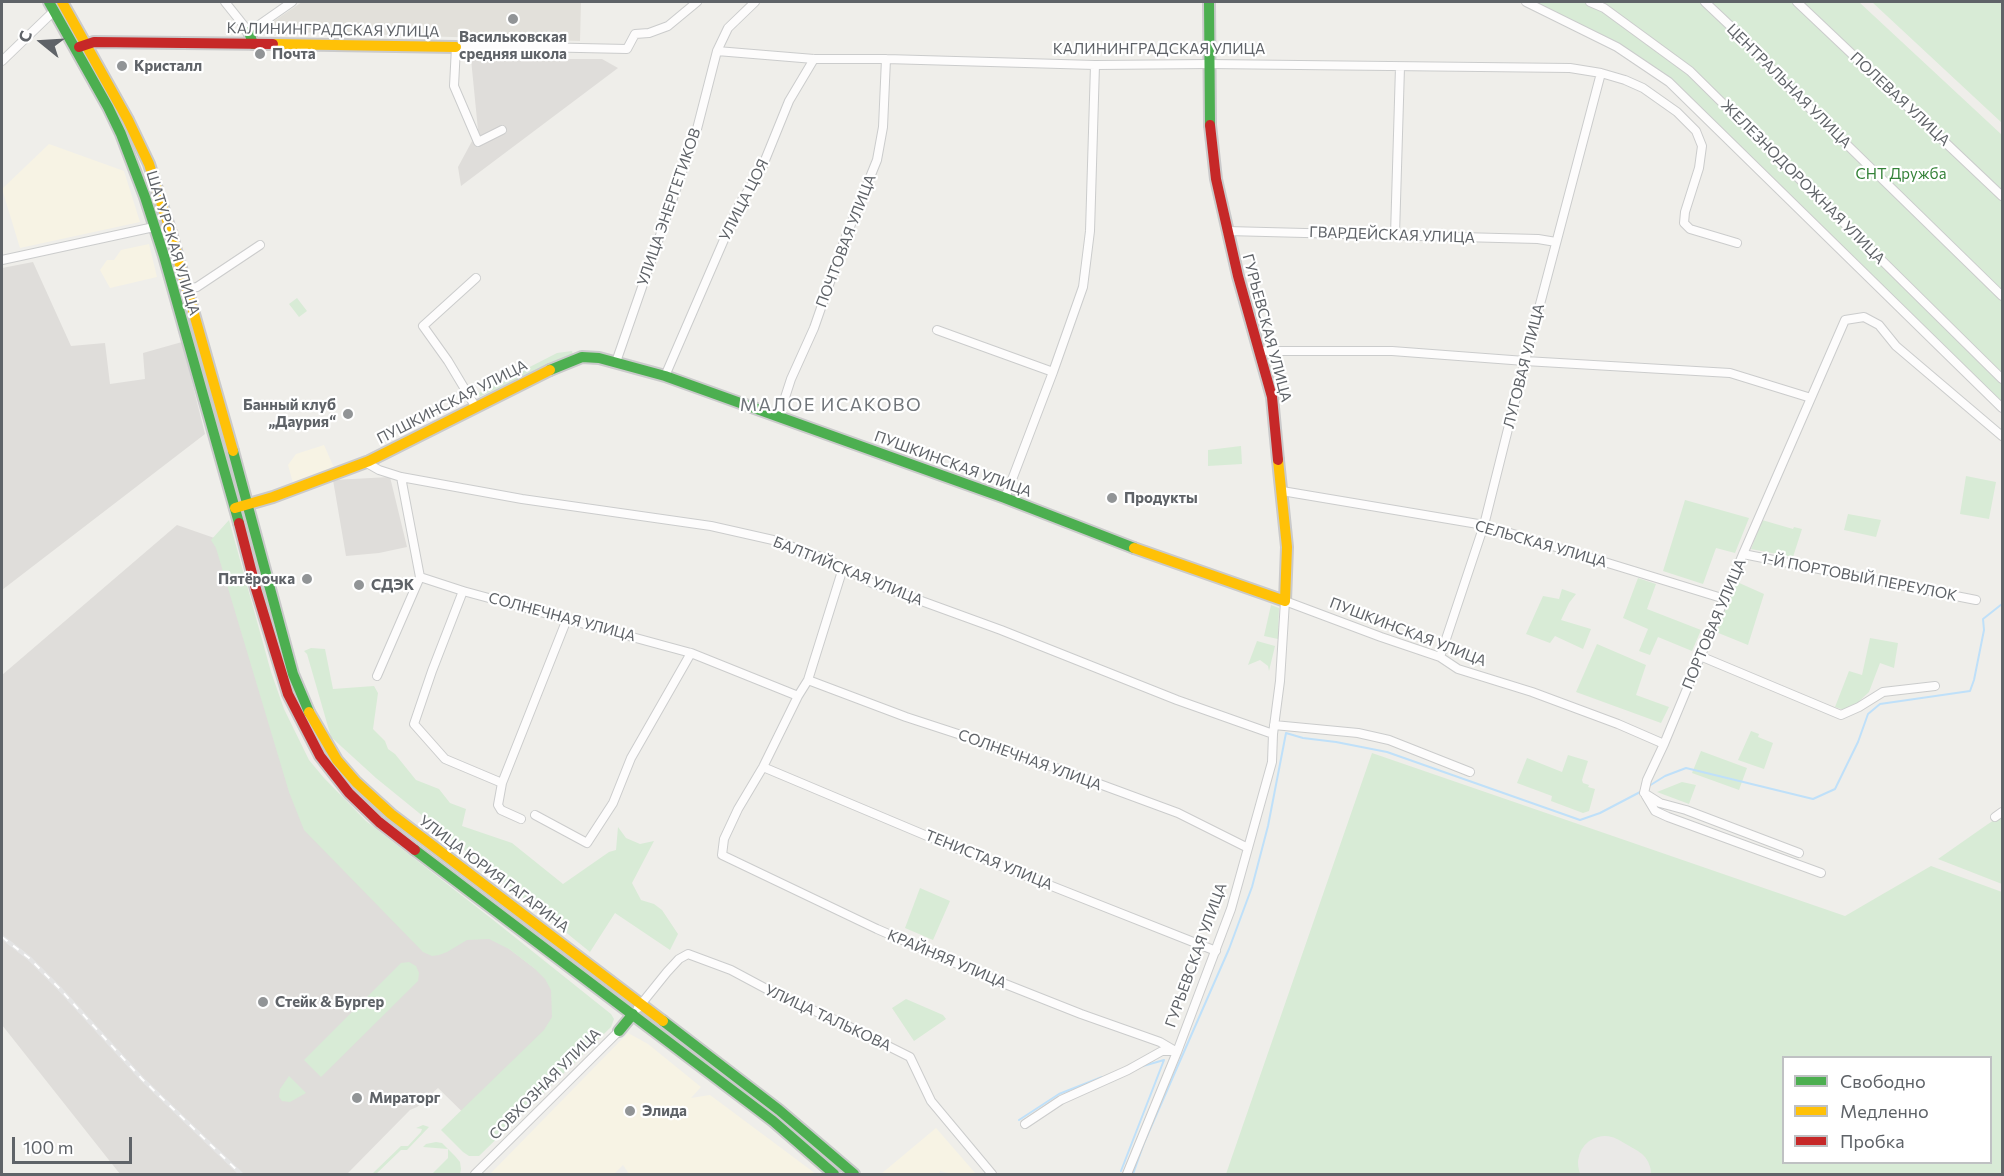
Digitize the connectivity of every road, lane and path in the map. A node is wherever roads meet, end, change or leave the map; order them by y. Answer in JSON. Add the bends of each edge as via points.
{"nodes":[{"id":1,"x":62,"y":2,"type":"edge"},
{"id":2,"x":225,"y":2,"type":"edge"},
{"id":3,"x":292,"y":2,"type":"edge"},
{"id":4,"x":697,"y":2,"type":"edge"},
{"id":5,"x":755,"y":2,"type":"edge"},
{"id":6,"x":1209,"y":2,"type":"edge"},
{"id":7,"x":1526,"y":2,"type":"edge"},
{"id":8,"x":1590,"y":2,"type":"edge"},
{"id":9,"x":1705,"y":2,"type":"edge"},
{"id":10,"x":1797,"y":2,"type":"edge"},
{"id":11,"x":52,"y":6,"type":"edge"},
{"id":12,"x":249,"y":32,"type":"junction"},
{"id":13,"x":253,"y":45,"type":"junction"},
{"id":14,"x":81,"y":46,"type":"junction"},
{"id":15,"x":456,"y":48,"type":"junction"},
{"id":16,"x":717,"y":51,"type":"junction"},
{"id":17,"x":814,"y":59,"type":"junction"},
{"id":18,"x":885,"y":59,"type":"junction"},
{"id":19,"x":2,"y":61,"type":"edge"},
{"id":20,"x":1095,"y":64,"type":"junction"},
{"id":21,"x":1209,"y":64,"type":"junction"},
{"id":22,"x":1400,"y":67,"type":"junction"},
{"id":23,"x":1601,"y":73,"type":"junction"},
{"id":24,"x":502,"y":130,"type":"dead end"},
{"id":25,"x":2002,"y":196,"type":"edge"},
{"id":26,"x":164,"y":208,"type":"junction"},
{"id":27,"x":154,"y":227,"type":"junction"},
{"id":28,"x":1227,"y":231,"type":"junction"},
{"id":29,"x":171,"y":233,"type":"junction"},
{"id":30,"x":1395,"y":235,"type":"junction"},
{"id":31,"x":1556,"y":242,"type":"junction"},
{"id":32,"x":1737,"y":243,"type":"dead end"},
{"id":33,"x":260,"y":245,"type":"dead end"},
{"id":34,"x":2,"y":260,"type":"edge"},
{"id":35,"x":476,"y":278,"type":"dead end"},
{"id":36,"x":186,"y":289,"type":"junction"},
{"id":37,"x":2002,"y":296,"type":"edge"},
{"id":38,"x":937,"y":330,"type":"dead end"},
{"id":39,"x":1260,"y":351,"type":"junction"},
{"id":40,"x":1525,"y":361,"type":"junction"},
{"id":41,"x":616,"y":362,"type":"junction"},
{"id":42,"x":1053,"y":372,"type":"junction"},
{"id":43,"x":664,"y":376,"type":"junction"},
{"id":44,"x":2002,"y":379,"type":"edge"},
{"id":45,"x":1811,"y":398,"type":"junction"},
{"id":46,"x":476,"y":406,"type":"junction"},
{"id":47,"x":2002,"y":408,"type":"edge"},
{"id":48,"x":779,"y":416,"type":"junction"},
{"id":49,"x":2002,"y":436,"type":"edge"},
{"id":50,"x":365,"y":462,"type":"junction"},
{"id":51,"x":401,"y":477,"type":"junction"},
{"id":52,"x":1282,"y":491,"type":"junction"},
{"id":53,"x":1005,"y":498,"type":"junction"},
{"id":54,"x":248,"y":503,"type":"junction"},
{"id":55,"x":235,"y":508,"type":"junction"},
{"id":56,"x":1484,"y":525,"type":"junction"},
{"id":57,"x":1743,"y":554,"type":"junction"},
{"id":58,"x":843,"y":568,"type":"junction"},
{"id":59,"x":420,"y":577,"type":"junction"},
{"id":60,"x":463,"y":591,"type":"junction"},
{"id":61,"x":1725,"y":599,"type":"junction"},
{"id":62,"x":1976,"y":600,"type":"dead end"},
{"id":63,"x":1285,"y":601,"type":"junction"},
{"id":64,"x":567,"y":619,"type":"junction"},
{"id":65,"x":691,"y":653,"type":"junction"},
{"id":66,"x":1700,"y":656,"type":"junction"},
{"id":67,"x":1440,"y":657,"type":"junction"},
{"id":68,"x":377,"y":676,"type":"dead end"},
{"id":69,"x":808,"y":680,"type":"junction"},
{"id":70,"x":1935,"y":686,"type":"dead end"},
{"id":71,"x":798,"y":696,"type":"junction"},
{"id":72,"x":1274,"y":733,"type":"junction"},
{"id":73,"x":1664,"y":744,"type":"junction"},
{"id":74,"x":763,"y":767,"type":"junction"},
{"id":75,"x":1470,"y":772,"type":"dead end"},
{"id":76,"x":502,"y":783,"type":"junction"},
{"id":77,"x":1645,"y":794,"type":"junction"},
{"id":78,"x":2002,"y":812,"type":"edge"},
{"id":79,"x":535,"y":815,"type":"dead end"},
{"id":80,"x":1995,"y":817,"type":"dead end"},
{"id":81,"x":521,"y":819,"type":"dead end"},
{"id":82,"x":1248,"y":848,"type":"junction"},
{"id":83,"x":1799,"y":853,"type":"dead end"},
{"id":84,"x":1821,"y":873,"type":"dead end"},
{"id":85,"x":1215,"y":951,"type":"junction"},
{"id":86,"x":642,"y":1004,"type":"junction"},
{"id":87,"x":633,"y":1014,"type":"junction"},
{"id":88,"x":619,"y":1031,"type":"joint"},
{"id":89,"x":1177,"y":1052,"type":"junction"},
{"id":90,"x":1025,"y":1124,"type":"dead end"},
{"id":91,"x":475,"y":1174,"type":"edge"},
{"id":92,"x":834,"y":1174,"type":"edge"},
{"id":93,"x":854,"y":1174,"type":"edge"},
{"id":94,"x":992,"y":1174,"type":"edge"},
{"id":95,"x":1127,"y":1174,"type":"edge"}],
"edges":[{"from":1,"to":14,"type":"main road","name":"ШАТУРСКАЯ УЛИЦА"},
{"from":2,"to":12,"type":"street"},
{"from":3,"to":12,"type":"street"},
{"from":4,"to":15,"type":"street","name":"КАЛИНИНГРАДСКАЯ УЛИЦА","via":[[668,26],[634,34],[627,49]]},
{"from":5,"to":16,"type":"street","name":"УЛИЦА ЭНЕРГЕТИКОВ","via":[[728,28]]},
{"from":6,"to":21,"type":"main road","name":"ГУРЬЕВСКАЯ УЛИЦА"},
{"from":7,"to":47,"type":"street","via":[[1617,47],[1669,82]]},
{"from":8,"to":44,"type":"street","name":"ЖЕЛЕЗНОДОРОЖНАЯ УЛИЦА","via":[[1604,8],[1690,71]]},
{"from":9,"to":37,"type":"street","name":"ЦЕНТРАЛЬНАЯ УЛИЦА"},
{"from":10,"to":25,"type":"street","name":"ПОЛЕВАЯ УЛИЦА"},
{"from":11,"to":14,"type":"main road","name":"ШАТУРСКАЯ УЛИЦА"},
{"from":11,"to":19,"type":"street"},
{"from":12,"to":13,"type":"main road"},
{"from":13,"to":14,"type":"main road","name":"КАЛИНИНГРАДСКАЯ УЛИЦА","via":[[137,42]]},
{"from":13,"to":15,"type":"main road","name":"КАЛИНИНГРАДСКАЯ УЛИЦА"},
{"from":14,"to":26,"type":"main road","name":"ШАТУРСКАЯ УЛИЦА","via":[[138,138]]},
{"from":14,"to":27,"type":"main road","name":"ШАТУРСКАЯ УЛИЦА","via":[[121,134]]},
{"from":15,"to":24,"type":"street","via":[[453,86],[478,142]]},
{"from":16,"to":17,"type":"street","name":"КАЛИНИНГРАДСКАЯ УЛИЦА"},
{"from":16,"to":41,"type":"street","name":"УЛИЦА ЭНЕРГЕТИКОВ","via":[[697,129]]},
{"from":17,"to":18,"type":"street","name":"КАЛИНИНГРАДСКАЯ УЛИЦА"},
{"from":17,"to":43,"type":"street","name":"УЛИЦА ЦОЯ","via":[[789,101],[761,170],[739,205]]},
{"from":18,"to":20,"type":"street","name":"КАЛИНИНГРАДСКАЯ УЛИЦА"},
{"from":18,"to":48,"type":"street","name":"ПОЧТОВАЯ УЛИЦА","via":[[883,127],[877,160]]},
{"from":20,"to":21,"type":"street","name":"КАЛИНИНГРАДСКАЯ УЛИЦА"},
{"from":20,"to":42,"type":"street","via":[[1090,231],[1083,287]]},
{"from":21,"to":22,"type":"street","name":"КАЛИНИНГРАДСКАЯ УЛИЦА"},
{"from":21,"to":28,"type":"main road","name":"ГУРЬЕВСКАЯ УЛИЦА","via":[[1210,128]]},
{"from":22,"to":23,"type":"street","name":"КАЛИНИНГРАДСКАЯ УЛИЦА","via":[[1569,68]]},
{"from":22,"to":30,"type":"street"},
{"from":23,"to":31,"type":"street","name":"ЛУГОВАЯ УЛИЦА"},
{"from":23,"to":32,"type":"street","name":"КАЛИНИНГРАДСКАЯ УЛИЦА","via":[[1652,93],[1696,131],[1702,146],[1684,223],[1690,229]]},
{"from":26,"to":27,"type":"main road"},
{"from":26,"to":29,"type":"main road","name":"ШАТУРСКАЯ УЛИЦА"},
{"from":27,"to":29,"type":"main road"},
{"from":27,"to":34,"type":"street"},
{"from":27,"to":55,"type":"main road","name":"ШАТУРСКАЯ УЛИЦА"},
{"from":28,"to":30,"type":"street","name":"ГВАРДЕЙСКАЯ УЛИЦА"},
{"from":28,"to":39,"type":"main road","name":"ГУРЬЕВСКАЯ УЛИЦА"},
{"from":29,"to":36,"type":"main road","name":"ШАТУРСКАЯ УЛИЦА"},
{"from":30,"to":31,"type":"street","name":"ГВАРДЕЙСКАЯ УЛИЦА"},
{"from":31,"to":40,"type":"street","name":"ЛУГОВАЯ УЛИЦА"},
{"from":33,"to":36,"type":"street","via":[[204,282]]},
{"from":35,"to":46,"type":"street","via":[[423,326]]},
{"from":36,"to":54,"type":"main road","name":"ШАТУРСКАЯ УЛИЦА"},
{"from":38,"to":42,"type":"street"},
{"from":39,"to":40,"type":"street","via":[[1392,351]]},
{"from":39,"to":52,"type":"main road","name":"ГУРЬЕВСКАЯ УЛИЦА","via":[[1272,397]]},
{"from":40,"to":45,"type":"street","via":[[1730,373]]},
{"from":40,"to":56,"type":"street","name":"ЛУГОВАЯ УЛИЦА"},
{"from":41,"to":43,"type":"main road","name":"ПУШКИНСКАЯ УЛИЦА"},
{"from":41,"to":46,"type":"main road","name":"ПУШКИНСКАЯ УЛИЦА","via":[[582,357]]},
{"from":42,"to":53,"type":"street"},
{"from":43,"to":48,"type":"main road","name":"ПУШКИНСКАЯ УЛИЦА"},
{"from":45,"to":49,"type":"street","name":"ПОРТОВАЯ УЛИЦА","via":[[1845,320],[1864,317],[1879,325],[1896,346]]},
{"from":45,"to":57,"type":"street","name":"ПОРТОВАЯ УЛИЦА"},
{"from":46,"to":50,"type":"main road","name":"ПУШКИНСКАЯ УЛИЦА"},
{"from":48,"to":53,"type":"main road","name":"ПУШКИНСКАЯ УЛИЦА"},
{"from":50,"to":51,"type":"street","name":"БАЛТИЙСКАЯ УЛИЦА"},
{"from":50,"to":54,"type":"main road","name":"ПУШКИНСКАЯ УЛИЦА"},
{"from":51,"to":58,"type":"street","name":"БАЛТИЙСКАЯ УЛИЦА","via":[[711,526],[773,540]]},
{"from":51,"to":59,"type":"street"},
{"from":52,"to":56,"type":"street","name":"СЕЛЬСКАЯ УЛИЦА"},
{"from":52,"to":63,"type":"main road","name":"ГУРЬЕВСКАЯ УЛИЦА","via":[[1287,547]]},
{"from":53,"to":63,"type":"main road","name":"ПУШКИНСКАЯ УЛИЦА"},
{"from":54,"to":55,"type":"main road","name":"ПУШКИНСКАЯ УЛИЦА"},
{"from":54,"to":86,"type":"main road","name":"УЛИЦА ЮРИЯ ГАГАРИНА","via":[[293,674],[309,712],[338,760],[391,814]]},
{"from":55,"to":87,"type":"main road","name":"УЛИЦА ЮРИЯ ГАГАРИНА","via":[[288,694],[330,770],[379,822]]},
{"from":56,"to":61,"type":"street","name":"СЕЛЬСКАЯ УЛИЦА"},
{"from":56,"to":67,"type":"street","name":"ЛУГОВАЯ УЛИЦА"},
{"from":57,"to":61,"type":"street","name":"ПОРТОВАЯ УЛИЦА"},
{"from":57,"to":62,"type":"street","name":"1-Й ПОРТОВЫЙ ПЕРЕУЛОК"},
{"from":58,"to":69,"type":"street"},
{"from":58,"to":72,"type":"street","name":"БАЛТИЙСКАЯ УЛИЦА","via":[[872,583],[1177,700]]},
{"from":59,"to":60,"type":"street","name":"СОЛНЕЧНАЯ УЛИЦА"},
{"from":59,"to":68,"type":"street"},
{"from":60,"to":64,"type":"street","name":"СОЛНЕЧНАЯ УЛИЦА"},
{"from":60,"to":76,"type":"street","via":[[414,724],[445,759]]},
{"from":61,"to":66,"type":"street","name":"ПОРТОВАЯ УЛИЦА"},
{"from":63,"to":67,"type":"street","name":"ПУШКИНСКАЯ УЛИЦА"},
{"from":63,"to":72,"type":"street","name":"ГУРЬЕВСКАЯ УЛИЦА"},
{"from":64,"to":65,"type":"street","name":"СОЛНЕЧНАЯ УЛИЦА"},
{"from":64,"to":76,"type":"street"},
{"from":65,"to":71,"type":"street","name":"СОЛНЕЧНАЯ УЛИЦА"},
{"from":65,"to":79,"type":"street","via":[[631,758],[613,803],[587,843]]},
{"from":66,"to":70,"type":"street","via":[[1841,715],[1883,692]]},
{"from":66,"to":73,"type":"street","name":"ПОРТОВАЯ УЛИЦА"},
{"from":67,"to":73,"type":"street","name":"ПУШКИНСКАЯ УЛИЦА","via":[[1458,669],[1532,692]]},
{"from":69,"to":71,"type":"street"},
{"from":69,"to":82,"type":"street","name":"СОЛНЕЧНАЯ УЛИЦА","via":[[1178,813]]},
{"from":71,"to":74,"type":"street"},
{"from":72,"to":75,"type":"street","name":"БАЛТИЙСКАЯ УЛИЦА","via":[[1358,733],[1389,740]]},
{"from":72,"to":82,"type":"street","name":"ГУРЬЕВСКАЯ УЛИЦА","via":[[1272,762]]},
{"from":73,"to":77,"type":"street","name":"ПОРТОВАЯ УЛИЦА","via":[[1647,780]]},
{"from":74,"to":85,"type":"street","name":"ТЕНИСТАЯ УЛИЦА"},
{"from":74,"to":89,"type":"street","name":"КРАЙНЯЯ УЛИЦА","via":[[724,839],[722,855],[964,967]]},
{"from":76,"to":81,"type":"street","via":[[498,805]]},
{"from":77,"to":83,"type":"street","via":[[1659,803]]},
{"from":77,"to":84,"type":"street","via":[[1655,811],[1668,817]]},
{"from":78,"to":80,"type":"street"},
{"from":82,"to":85,"type":"street","name":"ГУРЬЕВСКАЯ УЛИЦА"},
{"from":85,"to":89,"type":"street","name":"ГУРЬЕВСКАЯ УЛИЦА"},
{"from":86,"to":87,"type":"street","name":"УЛИЦА ТАЛЬКОВА"},
{"from":86,"to":93,"type":"main road","name":"УЛИЦА ЮРИЯ ГАГАРИНА","via":[[803,1129]]},
{"from":86,"to":94,"type":"street","name":"УЛИЦА ТАЛЬКОВА","via":[[667,972],[688,954],[842,1023],[910,1057],[931,1101]]},
{"from":87,"to":88,"type":"main road","name":"СОВХОЗНАЯ УЛИЦА"},
{"from":87,"to":92,"type":"main road","name":"УЛИЦА ЮРИЯ ГАГАРИНА","via":[[773,1121]]},
{"from":88,"to":91,"type":"street","name":"СОВХОЗНАЯ УЛИЦА"},
{"from":89,"to":90,"type":"street","via":[[1161,1051],[1061,1100]]},
{"from":89,"to":95,"type":"street","name":"ГУРЬЕВСКАЯ УЛИЦА"}]}
